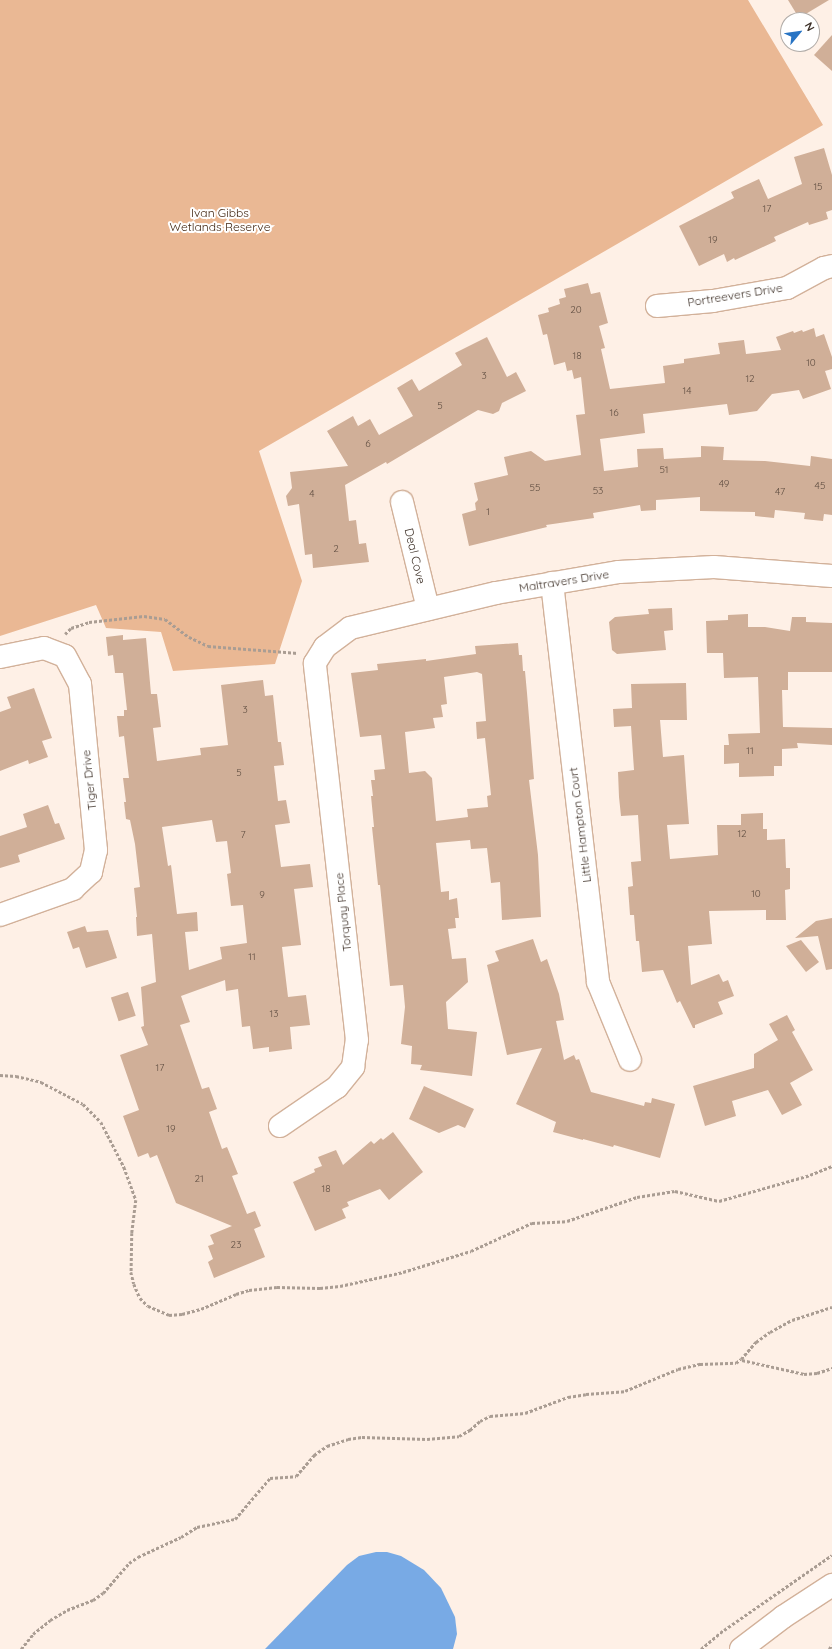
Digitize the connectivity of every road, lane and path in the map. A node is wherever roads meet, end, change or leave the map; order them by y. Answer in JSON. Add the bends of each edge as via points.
{"nodes":[{"id":1,"x":832,"y":266,"type":"edge"},
{"id":2,"x":657,"y":306,"type":"dead end"},
{"id":3,"x":402,"y":502,"type":"dead end"},
{"id":4,"x":832,"y":576,"type":"edge"},
{"id":5,"x":552,"y":583,"type":"junction"},
{"id":6,"x":428,"y":609,"type":"junction"},
{"id":7,"x":44,"y":648,"type":"junction"},
{"id":8,"x":0,"y":657,"type":"edge"},
{"id":9,"x":315,"y":663,"type":"junction"},
{"id":10,"x":0,"y":915,"type":"edge"},
{"id":11,"x":630,"y":1060,"type":"dead end"},
{"id":12,"x":0,"y":1075,"type":"edge"},
{"id":13,"x":280,"y":1126,"type":"dead end"},
{"id":14,"x":832,"y":1166,"type":"edge"},
{"id":15,"x":832,"y":1307,"type":"edge"},
{"id":16,"x":741,"y":1360,"type":"junction"},
{"id":17,"x":832,"y":1368,"type":"edge"},
{"id":18,"x":832,"y":1555,"type":"edge"},
{"id":19,"x":832,"y":1585,"type":"edge"},
{"id":20,"x":832,"y":1646,"type":"edge"},
{"id":21,"x":21,"y":1649,"type":"edge"},
{"id":22,"x":701,"y":1649,"type":"edge"},
{"id":23,"x":741,"y":1649,"type":"edge"},
{"id":24,"x":829,"y":1649,"type":"edge"}],
"edges":[{"from":1,"to":2,"type":"street","name":"Portreevers Drive","via":[[787,288],[713,301]]},
{"from":3,"to":6,"type":"street","name":"Deal Cove"},
{"from":4,"to":5,"type":"street","name":"Maltravers Drive","via":[[714,567],[619,572]]},
{"from":5,"to":6,"type":"street","name":"Maltravers Drive"},
{"from":5,"to":11,"type":"street","name":"Little Hampton Court","via":[[598,982]]},
{"from":6,"to":9,"type":"street","name":"Maltravers Drive","via":[[350,628],[326,647]]},
{"from":7,"to":8,"type":"street"},
{"from":7,"to":9,"type":"path","via":[[71,628],[89,622],[144,616],[165,620],[208,646],[302,653]]},
{"from":7,"to":10,"type":"street","name":"Tiger Drive","via":[[65,656],[80,684],[96,850],[91,872],[73,889]]},
{"from":9,"to":13,"type":"street","name":"Torquay Place","via":[[357,1040],[353,1067],[337,1087]]},
{"from":12,"to":14,"type":"path","via":[[41,1082],[83,1104],[101,1122],[124,1167],[136,1200],[131,1272],[134,1284],[140,1298],[148,1306],[169,1315],[201,1309],[249,1290],[340,1286],[403,1272],[471,1251],[532,1223],[567,1221],[637,1197],[675,1191],[719,1201],[804,1177]]},
{"from":15,"to":16,"type":"path","via":[[792,1320],[770,1332],[756,1342]]},
{"from":16,"to":17,"type":"path","via":[[804,1374]]},
{"from":16,"to":21,"type":"path","via":[[736,1363],[700,1364],[678,1369],[625,1391],[568,1397],[524,1413],[490,1416],[459,1436],[427,1439],[362,1437],[327,1446],[314,1455],[296,1476],[270,1478],[235,1519],[197,1527],[138,1557],[129,1563],[103,1593],[43,1625]]},
{"from":18,"to":22,"type":"path","via":[[724,1630]]},
{"from":19,"to":23,"type":"street","via":[[783,1616]]},
{"from":20,"to":24,"type":"path"}]}
